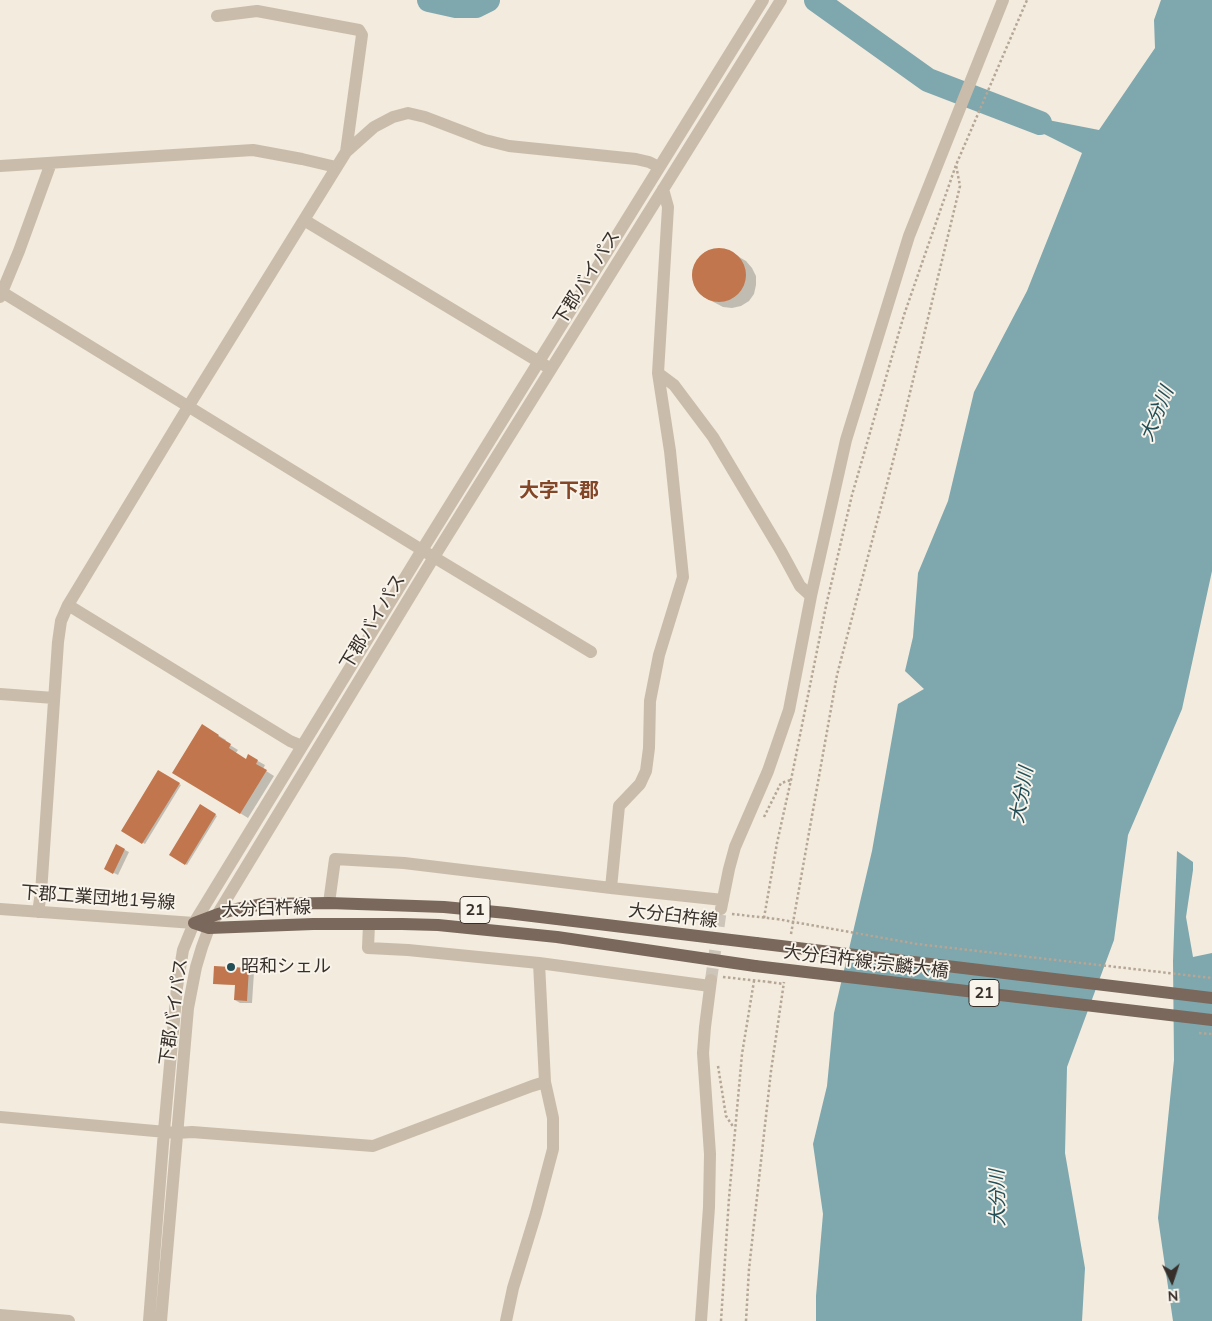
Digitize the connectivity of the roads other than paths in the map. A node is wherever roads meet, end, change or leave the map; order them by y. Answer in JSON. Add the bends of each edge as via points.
{"nodes":[{"id":1,"x":763,"y":0,"type":"edge"},
{"id":2,"x":781,"y":0,"type":"edge"},
{"id":3,"x":1003,"y":0,"type":"edge"},
{"id":4,"x":217,"y":16,"type":"dead end"},
{"id":5,"x":346,"y":152,"type":"junction"},
{"id":6,"x":51,"y":164,"type":"junction"},
{"id":7,"x":0,"y":166,"type":"edge"},
{"id":8,"x":336,"y":167,"type":"junction"},
{"id":9,"x":659,"y":167,"type":"junction"},
{"id":10,"x":663,"y":189,"type":"junction"},
{"id":11,"x":304,"y":220,"type":"junction"},
{"id":12,"x":1,"y":294,"type":"edge"},
{"id":13,"x":539,"y":362,"type":"junction"},
{"id":14,"x":550,"y":369,"type":"junction"},
{"id":15,"x":658,"y":373,"type":"junction"},
{"id":16,"x":188,"y":407,"type":"junction"},
{"id":17,"x":422,"y":550,"type":"junction"},
{"id":18,"x":434,"y":557,"type":"junction"},
{"id":19,"x":811,"y":596,"type":"junction"},
{"id":20,"x":68,"y":605,"type":"junction"},
{"id":21,"x":591,"y":652,"type":"dead end"},
{"id":22,"x":0,"y":694,"type":"edge"},
{"id":23,"x":54,"y":698,"type":"junction"},
{"id":24,"x":302,"y":746,"type":"junction"},
{"id":25,"x":611,"y":888,"type":"junction"},
{"id":26,"x":330,"y":903,"type":"junction"},
{"id":27,"x":0,"y":909,"type":"edge"},
{"id":28,"x":38,"y":912,"type":"junction"},
{"id":29,"x":218,"y":914,"type":"junction"},
{"id":30,"x":194,"y":922,"type":"junction"},
{"id":31,"x":369,"y":924,"type":"junction"},
{"id":32,"x":209,"y":928,"type":"junction"},
{"id":33,"x":756,"y":943,"type":"joint"},
{"id":34,"x":539,"y":963,"type":"junction"},
{"id":35,"x":755,"y":966,"type":"joint"},
{"id":36,"x":1212,"y":998,"type":"edge"},
{"id":37,"x":1212,"y":1020,"type":"edge"},
{"id":38,"x":545,"y":1082,"type":"junction"},
{"id":39,"x":0,"y":1117,"type":"edge"},
{"id":40,"x":164,"y":1131,"type":"junction"},
{"id":41,"x":177,"y":1133,"type":"junction"},
{"id":42,"x":0,"y":1315,"type":"edge"},
{"id":43,"x":69,"y":1321,"type":"edge"},
{"id":44,"x":149,"y":1321,"type":"edge"},
{"id":45,"x":161,"y":1321,"type":"edge"},
{"id":46,"x":506,"y":1321,"type":"edge"},
{"id":47,"x":701,"y":1321,"type":"edge"}],
"edges":[{"from":1,"to":9,"type":"street","name":"下郡バイパス"},
{"from":2,"to":10,"type":"street","name":"下郡バイパス"},
{"from":3,"to":19,"type":"street","via":[[909,236],[846,440]]},
{"from":4,"to":5,"type":"street","via":[[257,11],[359,30],[362,35]]},
{"from":5,"to":8,"type":"street"},
{"from":5,"to":9,"type":"street","via":[[374,128],[408,113],[509,146],[636,159]]},
{"from":6,"to":7,"type":"street"},
{"from":6,"to":8,"type":"street","via":[[253,150]]},
{"from":6,"to":12,"type":"street"},
{"from":8,"to":11,"type":"street"},
{"from":9,"to":13,"type":"street","name":"下郡バイパス"},
{"from":10,"to":14,"type":"street","name":"下郡バイパス"},
{"from":10,"to":15,"type":"street","via":[[668,207]]},
{"from":11,"to":13,"type":"street"},
{"from":11,"to":16,"type":"street"},
{"from":12,"to":16,"type":"street"},
{"from":13,"to":14,"type":"street"},
{"from":13,"to":17,"type":"street","name":"下郡バイパス"},
{"from":14,"to":18,"type":"street","name":"下郡バイパス"},
{"from":15,"to":19,"type":"street","via":[[674,385],[713,437],[800,586]]},
{"from":15,"to":25,"type":"street","via":[[683,577],[659,655],[650,701],[646,771],[640,784],[618,806]]},
{"from":16,"to":17,"type":"street"},
{"from":16,"to":20,"type":"street"},
{"from":17,"to":18,"type":"street"},
{"from":17,"to":24,"type":"street","name":"下郡バイパス"},
{"from":18,"to":21,"type":"street"},
{"from":18,"to":29,"type":"street","name":"下郡バイパス"},
{"from":19,"to":25,"type":"street","via":[[789,710],[768,771],[735,847],[722,905]]},
{"from":20,"to":23,"type":"street","via":[[61,621]]},
{"from":20,"to":24,"type":"street"},
{"from":22,"to":23,"type":"street"},
{"from":23,"to":28,"type":"street"},
{"from":24,"to":30,"type":"street","name":"下郡バイパス"},
{"from":25,"to":26,"type":"street","via":[[404,863],[335,859]]},
{"from":26,"to":29,"type":"main road","name":"大分臼杵線","number":"21","via":[[263,904]]},
{"from":26,"to":33,"type":"main road","name":"大分臼杵線","number":"21","via":[[444,907]]},
{"from":27,"to":28,"type":"street","name":"下郡工業団地1号線"},
{"from":28,"to":30,"type":"street","name":"下郡工業団地1号線"},
{"from":29,"to":30,"type":"main road","name":"大分臼杵線","number":"21"},
{"from":29,"to":32,"type":"street","name":"下郡バイパス"},
{"from":30,"to":32,"type":"main road","name":"大分臼杵線","number":"21"},
{"from":30,"to":40,"type":"street","name":"下郡バイパス","via":[[183,950],[177,987]]},
{"from":31,"to":32,"type":"main road","name":"大分臼杵線","number":"21"},
{"from":31,"to":34,"type":"street","via":[[368,948]]},
{"from":31,"to":35,"type":"main road","name":"大分臼杵線","number":"21","via":[[438,925],[524,933]]},
{"from":32,"to":41,"type":"street","name":"下郡バイパス","via":[[191,987]]},
{"from":33,"to":36,"type":"main road","name":"大分臼杵線;宗麟大橋","number":"21","bridge":true},
{"from":34,"to":38,"type":"street"},
{"from":34,"to":47,"type":"street","via":[[710,983],[703,1053],[710,1189]]},
{"from":35,"to":37,"type":"main road","name":"大分臼杵線;宗麟大橋","number":"21","bridge":true},
{"from":38,"to":41,"type":"street","via":[[373,1146]]},
{"from":38,"to":46,"type":"street","via":[[553,1118],[553,1149]]},
{"from":39,"to":40,"type":"street"},
{"from":40,"to":41,"type":"street"},
{"from":40,"to":44,"type":"street","name":"下郡バイパス"},
{"from":41,"to":45,"type":"street","name":"下郡バイパス"},
{"from":42,"to":43,"type":"street"}]}
